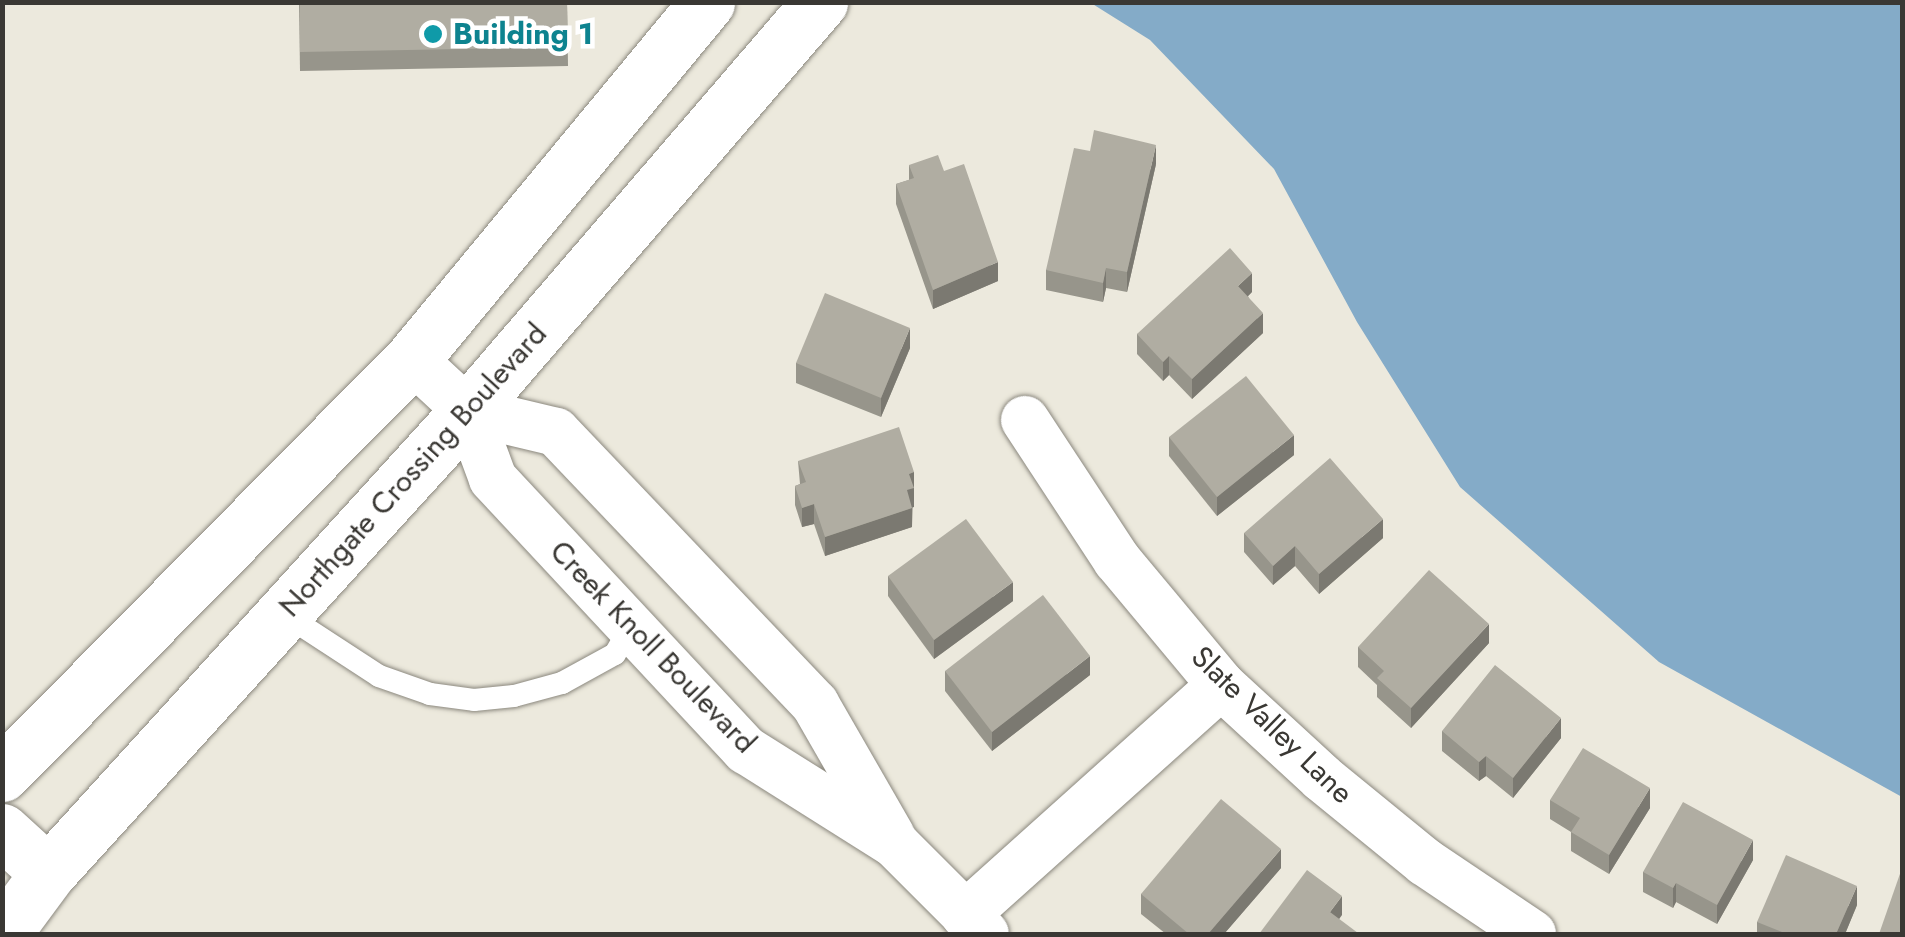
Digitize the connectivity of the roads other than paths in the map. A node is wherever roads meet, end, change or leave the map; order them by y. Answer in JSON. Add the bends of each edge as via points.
{"nodes":[{"id":1,"x":707,"y":2,"type":"edge"},
{"id":2,"x":820,"y":2,"type":"edge"},
{"id":3,"x":412,"y":359,"type":"junction"},
{"id":4,"x":468,"y":411,"type":"junction"},
{"id":5,"x":1025,"y":420,"type":"dead end"},
{"id":6,"x":284,"y":614,"type":"junction"},
{"id":7,"x":631,"y":626,"type":"junction"},
{"id":8,"x":1221,"y":684,"type":"junction"},
{"id":9,"x":2,"y":774,"type":"edge"},
{"id":10,"x":2,"y":830,"type":"edge"},
{"id":11,"x":895,"y":844,"type":"junction"},
{"id":12,"x":48,"y":873,"type":"junction"},
{"id":13,"x":975,"y":925,"type":"edge"},
{"id":14,"x":3,"y":934,"type":"edge"},
{"id":15,"x":1532,"y":934,"type":"edge"}],
"edges":[{"from":1,"to":3,"type":"street"},
{"from":2,"to":4,"type":"street","name":"Northgate Crossing Boulevard"},
{"from":3,"to":4,"type":"street","name":"Creek Knoll Boulevard"},
{"from":3,"to":9,"type":"street"},
{"from":4,"to":6,"type":"street","name":"Northgate Crossing Boulevard"},
{"from":4,"to":7,"type":"street","name":"Creek Knoll Boulevard","via":[[493,479]]},
{"from":4,"to":11,"type":"street","via":[[556,432],[814,704]]},
{"from":5,"to":8,"type":"street","name":"Slate Valley Lane","via":[[1117,560]]},
{"from":6,"to":7,"type":"lane","via":[[378,676],[474,700],[562,683],[615,654]]},
{"from":6,"to":12,"type":"street","name":"Northgate Crossing Boulevard"},
{"from":7,"to":11,"type":"street","name":"Creek Knoll Boulevard","via":[[746,750]]},
{"from":8,"to":13,"type":"street"},
{"from":8,"to":15,"type":"street","name":"Slate Valley Lane","via":[[1424,862]]},
{"from":10,"to":12,"type":"street"},
{"from":11,"to":13,"type":"street","name":"Creek Knoll Boulevard"},
{"from":12,"to":14,"type":"street","name":"Northgate Crossing Boulevard"}]}
